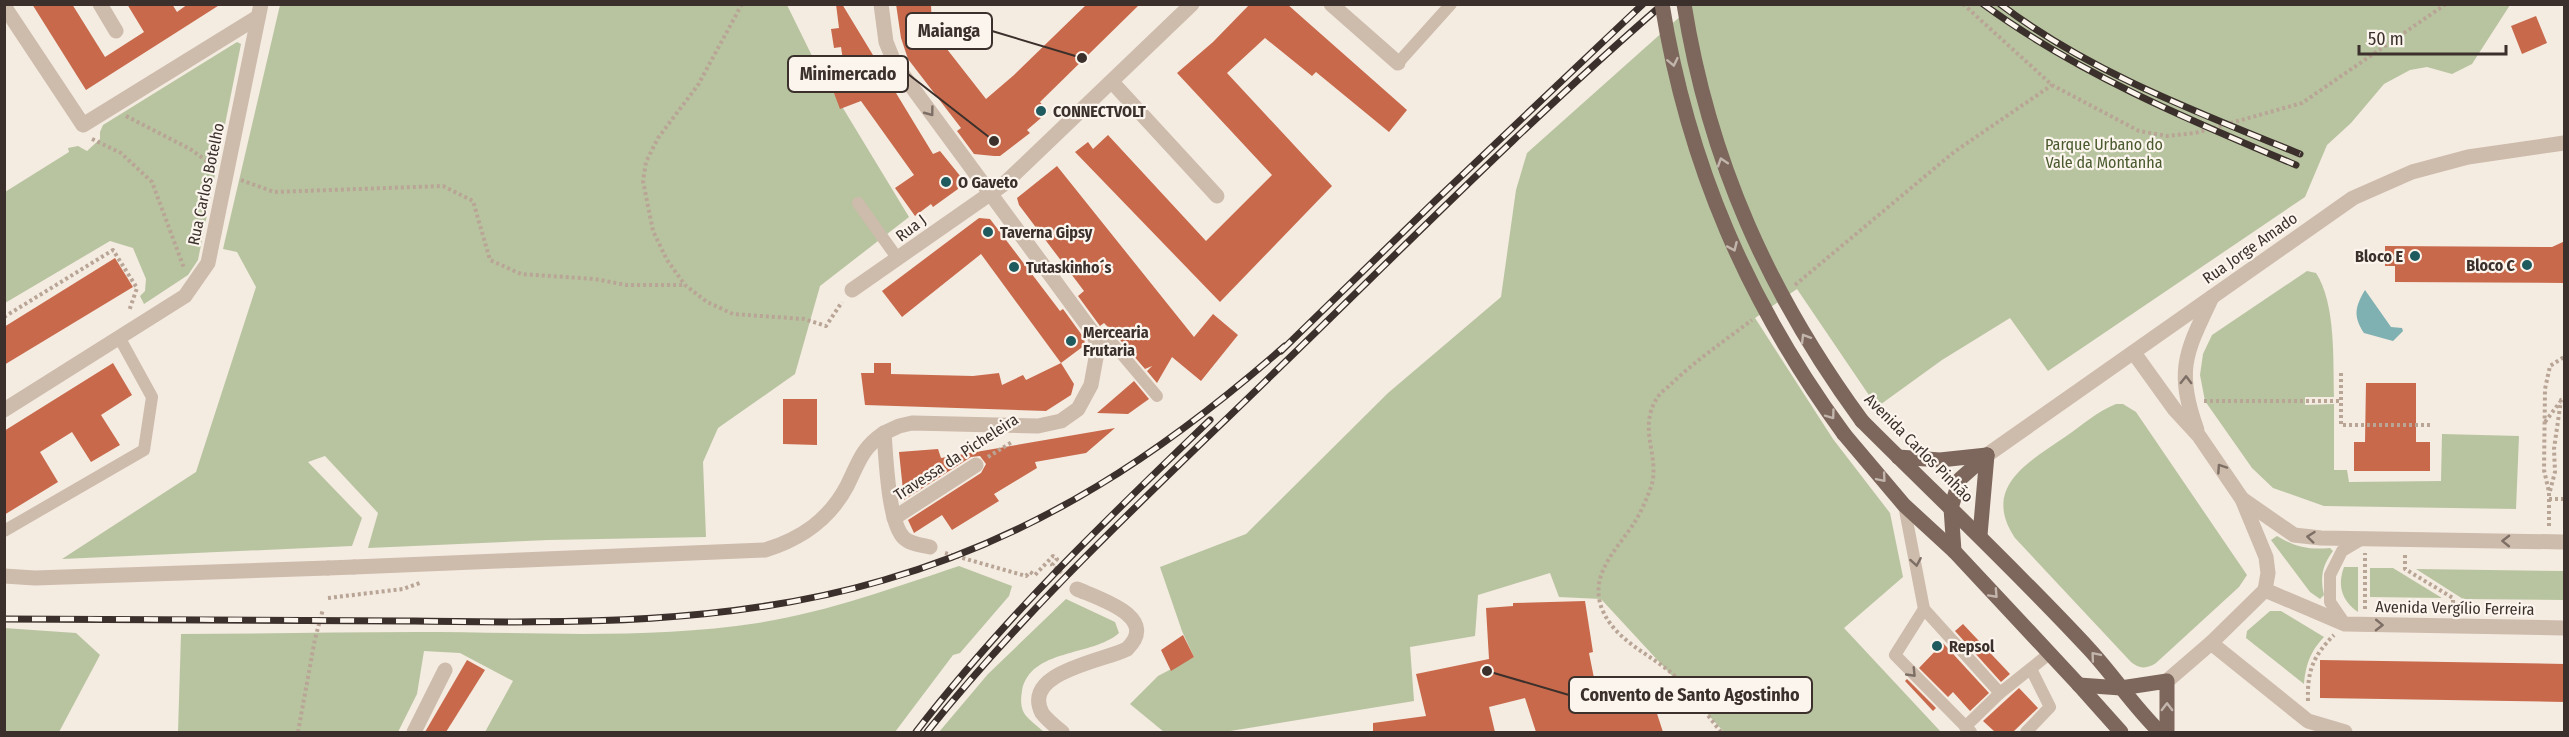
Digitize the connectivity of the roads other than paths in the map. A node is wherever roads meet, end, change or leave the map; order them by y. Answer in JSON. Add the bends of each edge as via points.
{"nodes":[{"id":1,"x":100,"y":4,"type":"edge"},
{"id":2,"x":881,"y":4,"type":"edge"},
{"id":3,"x":1192,"y":4,"type":"edge"},
{"id":4,"x":1331,"y":4,"type":"edge"},
{"id":5,"x":1451,"y":4,"type":"edge"},
{"id":6,"x":1662,"y":4,"type":"edge"},
{"id":7,"x":1684,"y":4,"type":"edge"},
{"id":8,"x":4,"y":6,"type":"edge"},
{"id":9,"x":260,"y":11,"type":"edge"},
{"id":10,"x":116,"y":31,"type":"dead end"},
{"id":11,"x":1398,"y":63,"type":"joint"},
{"id":12,"x":1112,"y":82,"type":"junction"},
{"id":13,"x":2565,"y":142,"type":"edge"},
{"id":14,"x":990,"y":192,"type":"junction"},
{"id":15,"x":1217,"y":196,"type":"dead end"},
{"id":16,"x":858,"y":203,"type":"dead end"},
{"id":17,"x":898,"y":260,"type":"junction"},
{"id":18,"x":852,"y":290,"type":"road end"},
{"id":19,"x":2213,"y":295,"type":"junction"},
{"id":20,"x":1093,"y":333,"type":"junction"},
{"id":21,"x":119,"y":337,"type":"junction"},
{"id":22,"x":2134,"y":353,"type":"junction"},
{"id":23,"x":1157,"y":396,"type":"dead end"},
{"id":24,"x":4,"y":410,"type":"edge"},
{"id":25,"x":884,"y":433,"type":"junction"},
{"id":26,"x":2199,"y":436,"type":"junction"},
{"id":27,"x":1988,"y":454,"type":"junction"},
{"id":28,"x":1898,"y":457,"type":"junction"},
{"id":29,"x":976,"y":465,"type":"road end"},
{"id":30,"x":2242,"y":499,"type":"junction"},
{"id":31,"x":1904,"y":505,"type":"junction"},
{"id":32,"x":1951,"y":508,"type":"junction"},
{"id":33,"x":894,"y":518,"type":"junction"},
{"id":34,"x":4,"y":531,"type":"edge"},
{"id":35,"x":1980,"y":535,"type":"junction"},
{"id":36,"x":2365,"y":538,"type":"junction"},
{"id":37,"x":2565,"y":542,"type":"edge"},
{"id":38,"x":930,"y":548,"type":"road end"},
{"id":39,"x":1954,"y":551,"type":"junction"},
{"id":40,"x":4,"y":576,"type":"edge"},
{"id":41,"x":1077,"y":589,"type":"road end"},
{"id":42,"x":2265,"y":590,"type":"junction"},
{"id":43,"x":1924,"y":609,"type":"junction"},
{"id":44,"x":2345,"y":624,"type":"junction"},
{"id":45,"x":2565,"y":628,"type":"edge"},
{"id":46,"x":2211,"y":643,"type":"junction"},
{"id":47,"x":2049,"y":654,"type":"junction"},
{"id":48,"x":2031,"y":669,"type":"junction"},
{"id":49,"x":446,"y":670,"type":"dead end"},
{"id":50,"x":2167,"y":681,"type":"junction"},
{"id":51,"x":2079,"y":685,"type":"junction"},
{"id":52,"x":2121,"y":688,"type":"junction"},
{"id":53,"x":2000,"y":693,"type":"junction"},
{"id":54,"x":1968,"y":730,"type":"edge"},
{"id":55,"x":414,"y":732,"type":"edge"},
{"id":56,"x":1062,"y":732,"type":"edge"},
{"id":57,"x":2026,"y":732,"type":"edge"},
{"id":58,"x":2121,"y":732,"type":"edge"},
{"id":59,"x":2160,"y":732,"type":"edge"},
{"id":60,"x":2167,"y":732,"type":"edge"},
{"id":61,"x":2345,"y":732,"type":"edge"}],
"edges":[{"from":1,"to":10,"type":"street"},
{"from":2,"to":14,"type":"street","one_way":true,"via":[[886,42],[895,64]]},
{"from":3,"to":12,"type":"street","name":"Rua J"},
{"from":4,"to":11,"type":"street"},
{"from":5,"to":11,"type":"lane"},
{"from":6,"to":31,"type":"main road","one_way":true,"bridge":true,"via":[[1689,130],[1742,267],[1783,345],[1844,434]]},
{"from":28,"to":7,"type":"main road","name":"Avenida Carlos Pinhão","one_way":true,"bridge":true,"via":[[1862,421],[1807,341],[1742,214],[1710,123]]},
{"from":8,"to":9,"type":"street","via":[[83,126]]},
{"from":9,"to":21,"type":"street","name":"Rua Carlos Botelho","via":[[208,263],[185,296]]},
{"from":12,"to":14,"type":"street","name":"Rua J","via":[[1004,184]]},
{"from":12,"to":15,"type":"street"},
{"from":13,"to":19,"type":"street","name":"Rua Jorge Amado","via":[[2468,157],[2412,172],[2353,198]]},
{"from":14,"to":17,"type":"street","name":"Rua J"},
{"from":14,"to":20,"type":"street"},
{"from":16,"to":17,"type":"lane"},
{"from":17,"to":18,"type":"street","name":"Rua J"},
{"from":19,"to":22,"type":"street","name":"Rua Jorge Amado"},
{"from":26,"to":19,"type":"street","one_way":true,"via":[[2187,401],[2186,360]]},
{"from":20,"to":23,"type":"lane","via":[[1109,339]]},
{"from":20,"to":25,"type":"street","via":[[1098,347],[1091,385],[1078,409],[1061,421],[1038,426],[912,423]]},
{"from":21,"to":24,"type":"street","name":"Rua Carlos Botelho"},
{"from":21,"to":34,"type":"lane","via":[[152,397],[144,450]]},
{"from":22,"to":26,"type":"street"},
{"from":22,"to":27,"type":"street","name":"Rua Jorge Amado"},
{"from":25,"to":33,"type":"street"},
{"from":25,"to":40,"type":"street","bridge":true,"via":[[861,454],[828,514],[800,537],[765,550],[328,568]]},
{"from":30,"to":26,"type":"street","one_way":true},
{"from":27,"to":28,"type":"main road","via":[[1940,460]]},
{"from":27,"to":32,"type":"main road","via":[[1960,479]]},
{"from":27,"to":35,"type":"main road"},
{"from":28,"to":32,"type":"main road","name":"Avenida Carlos Pinhão"},
{"from":29,"to":33,"type":"street","name":"Travessa da Picheleira"},
{"from":36,"to":30,"type":"street","one_way":true,"via":[[2294,535]]},
{"from":30,"to":42,"type":"street","via":[[2266,557]]},
{"from":31,"to":39,"type":"main road"},
{"from":31,"to":43,"type":"lane","one_way":true},
{"from":32,"to":35,"type":"main road","name":"Avenida Carlos Pinhão"},
{"from":32,"to":39,"type":"main road"},
{"from":33,"to":38,"type":"street","via":[[905,540]]},
{"from":52,"to":35,"type":"main road","name":"Avenida Carlos Pinhão","one_way":true},
{"from":37,"to":36,"type":"street","one_way":true},
{"from":36,"to":44,"type":"lane","via":[[2342,551],[2330,575],[2330,602]]},
{"from":39,"to":47,"type":"main road","one_way":true},
{"from":41,"to":56,"type":"street","via":[[1129,614],[1137,632],[1127,649],[1056,675],[1042,687],[1042,712]]},
{"from":42,"to":44,"type":"street","name":"Avenida Vergílio Ferreira"},
{"from":42,"to":46,"type":"street"},
{"from":43,"to":53,"type":"lane"},
{"from":43,"to":54,"type":"lane","one_way":true,"via":[[1895,655]]},
{"from":44,"to":45,"type":"street","name":"Avenida Vergílio Ferreira","one_way":true},
{"from":46,"to":50,"type":"street"},
{"from":46,"to":61,"type":"street","via":[[2308,721]]},
{"from":47,"to":48,"type":"lane"},
{"from":47,"to":51,"type":"main road"},
{"from":48,"to":53,"type":"lane"},
{"from":48,"to":57,"type":"lane","via":[[2050,707]]},
{"from":49,"to":55,"type":"street"},
{"from":50,"to":52,"type":"main road"},
{"from":60,"to":50,"type":"main road","one_way":true},
{"from":51,"to":52,"type":"main road"},
{"from":51,"to":58,"type":"main road"},
{"from":52,"to":59,"type":"main road","name":"Avenida Carlos Pinhão"},
{"from":53,"to":54,"type":"lane"}]}
